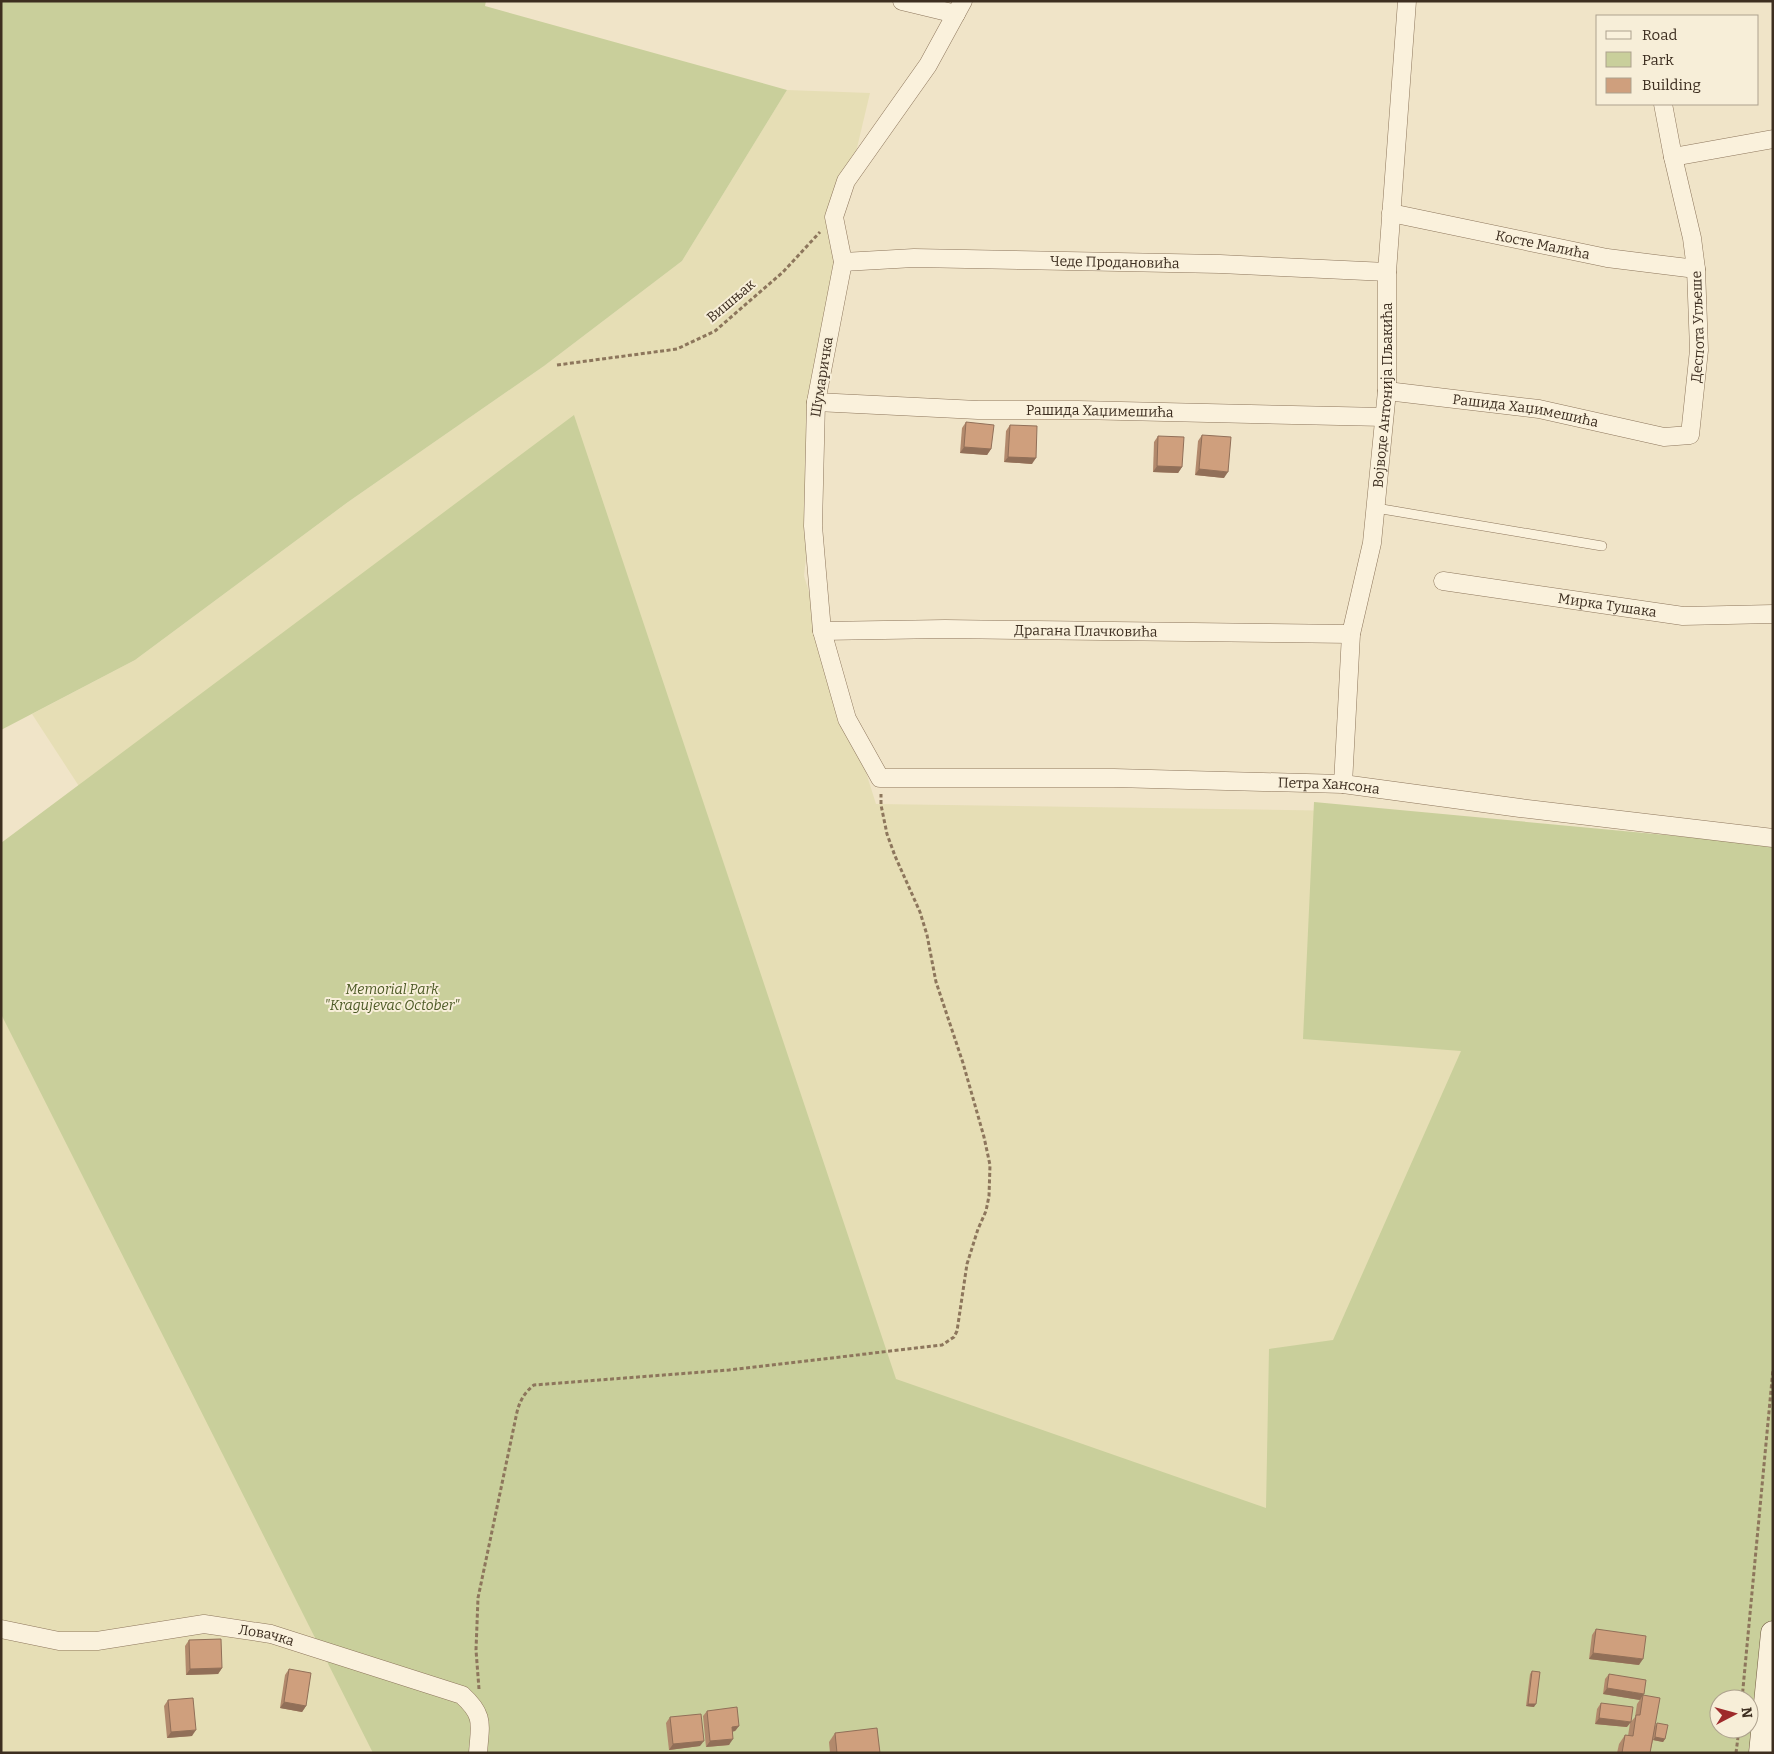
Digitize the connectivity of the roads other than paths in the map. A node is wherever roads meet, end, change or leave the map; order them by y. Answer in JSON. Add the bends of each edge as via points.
{"nodes":[{"id":1,"x":902,"y":1,"type":"edge"},
{"id":2,"x":1407,"y":1,"type":"edge"},
{"id":3,"x":960,"y":8,"type":"edge"},
{"id":4,"x":1663,"y":105,"type":"edge"},
{"id":5,"x":1773,"y":139,"type":"edge"},
{"id":6,"x":1673,"y":157,"type":"junction"},
{"id":7,"x":1390,"y":213,"type":"junction"},
{"id":8,"x":843,"y":262,"type":"junction"},
{"id":9,"x":1696,"y":268,"type":"junction"},
{"id":10,"x":1387,"y":272,"type":"junction"},
{"id":11,"x":1387,"y":391,"type":"junction"},
{"id":12,"x":816,"y":402,"type":"junction"},
{"id":13,"x":1384,"y":417,"type":"junction"},
{"id":14,"x":1664,"y":437,"type":"joint"},
{"id":15,"x":1376,"y":508,"type":"junction"},
{"id":16,"x":1602,"y":546,"type":"dead end"},
{"id":17,"x":1443,"y":581,"type":"dead end"},
{"id":18,"x":1773,"y":614,"type":"edge"},
{"id":19,"x":822,"y":631,"type":"junction"},
{"id":20,"x":1351,"y":634,"type":"junction"},
{"id":21,"x":880,"y":778,"type":"joint"},
{"id":22,"x":1342,"y":784,"type":"junction"},
{"id":23,"x":1773,"y":838,"type":"edge"},
{"id":24,"x":1,"y":1629,"type":"edge"},
{"id":25,"x":1773,"y":1633,"type":"edge"},
{"id":26,"x":478,"y":1753,"type":"edge"},
{"id":27,"x":1761,"y":1753,"type":"edge"}],
"edges":[{"from":1,"to":3,"type":"street"},
{"from":2,"to":7,"type":"street","name":"Војводе Антонија Пљакића"},
{"from":3,"to":8,"type":"street","name":"Шумаричка","via":[[928,65],[846,180],[834,217]]},
{"from":4,"to":6,"type":"street","name":"Деспота Угљеше"},
{"from":5,"to":6,"type":"street"},
{"from":6,"to":9,"type":"street","name":"Деспота Угљеше"},
{"from":7,"to":9,"type":"street","name":"Косте Малића","via":[[1608,258]]},
{"from":7,"to":10,"type":"street","name":"Војводе Антонија Пљакића"},
{"from":8,"to":10,"type":"street","name":"Чеде Продановића","via":[[924,258],[1220,264]]},
{"from":8,"to":12,"type":"street","name":"Шумаричка"},
{"from":9,"to":14,"type":"street","name":"Деспота Угљеше","via":[[1699,350],[1690,435]]},
{"from":10,"to":11,"type":"street","name":"Војводе Антонија Пљакића"},
{"from":11,"to":13,"type":"street","name":"Војводе Антонија Пљакића"},
{"from":11,"to":14,"type":"street","name":"Рашида Хаџимешића","via":[[1539,409]]},
{"from":12,"to":13,"type":"street","name":"Рашида Хаџимешића","via":[[978,410]]},
{"from":12,"to":19,"type":"street","name":"Шумаричка","via":[[813,526]]},
{"from":13,"to":15,"type":"street","name":"Војводе Антонија Пљакића"},
{"from":15,"to":16,"type":"lane"},
{"from":15,"to":20,"type":"street","name":"Војводе Антонија Пљакића","via":[[1372,543]]},
{"from":17,"to":18,"type":"street","name":"Мирка Тушака","via":[[1683,616]]},
{"from":19,"to":20,"type":"street","name":"Драгана Плачковића","via":[[945,629]]},
{"from":19,"to":21,"type":"street","name":"Шумаричка","via":[[847,719]]},
{"from":20,"to":22,"type":"street","name":"Војводе Антонија Пљакића"},
{"from":21,"to":22,"type":"street","name":"Петра Хансона","via":[[1114,778]]},
{"from":22,"to":23,"type":"street","name":"Петра Хансона"},
{"from":24,"to":26,"type":"street","name":"Ловачка","via":[[60,1641],[97,1641],[204,1624],[271,1634],[462,1695],[474,1706],[480,1720]]},
{"from":25,"to":27,"type":"main road"}]}
